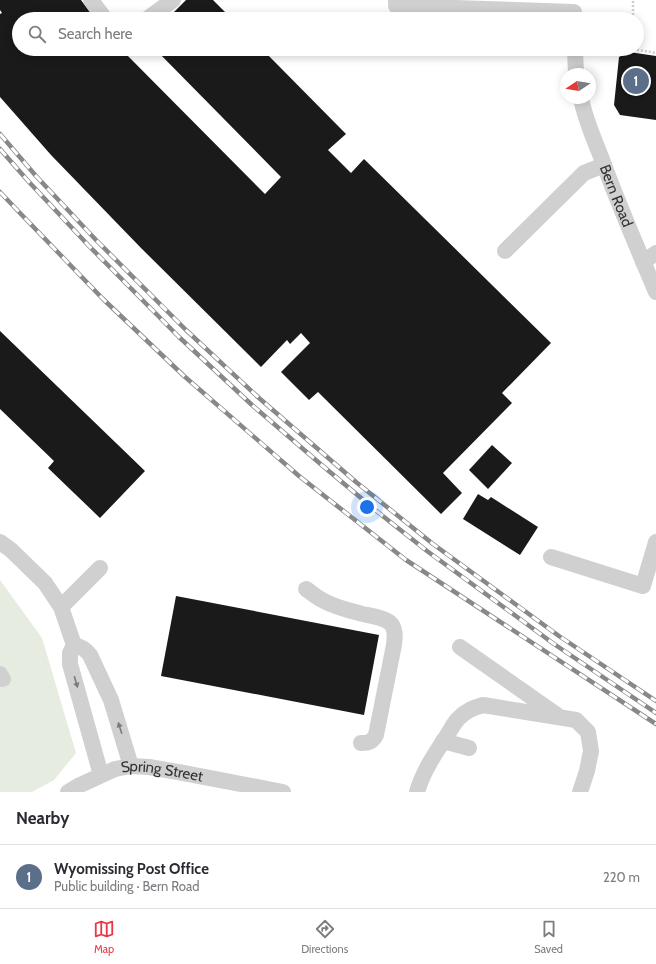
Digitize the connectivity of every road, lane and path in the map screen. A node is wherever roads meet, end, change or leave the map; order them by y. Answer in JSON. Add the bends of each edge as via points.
{"nodes":[{"id":1,"x":91,"y":0,"type":"edge"},
{"id":2,"x":173,"y":0,"type":"edge"},
{"id":3,"x":396,"y":0,"type":"edge"},
{"id":4,"x":633,"y":0,"type":"edge"},
{"id":5,"x":574,"y":10,"type":"edge"},
{"id":6,"x":100,"y":12,"type":"edge"},
{"id":7,"x":157,"y":12,"type":"edge"},
{"id":8,"x":487,"y":12,"type":"edge"},
{"id":9,"x":558,"y":12,"type":"edge"},
{"id":10,"x":633,"y":12,"type":"edge"},
{"id":11,"x":644,"y":51,"type":"edge"},
{"id":12,"x":656,"y":53,"type":"edge"},
{"id":13,"x":575,"y":56,"type":"edge"},
{"id":14,"x":576,"y":68,"type":"edge"},
{"id":15,"x":583,"y":104,"type":"edge"},
{"id":16,"x":604,"y":165,"type":"junction"},
{"id":17,"x":505,"y":251,"type":"dead end"},
{"id":18,"x":650,"y":257,"type":"edge"},
{"id":19,"x":656,"y":292,"type":"edge"},
{"id":20,"x":0,"y":542,"type":"edge"},
{"id":21,"x":656,"y":542,"type":"edge"},
{"id":22,"x":551,"y":558,"type":"dead end"},
{"id":23,"x":100,"y":568,"type":"dead end"},
{"id":24,"x":306,"y":589,"type":"dead end"},
{"id":25,"x":61,"y":606,"type":"junction"},
{"id":26,"x":74,"y":645,"type":"junction"},
{"id":27,"x":460,"y":647,"type":"dead end"},
{"id":28,"x":560,"y":718,"type":"junction"},
{"id":29,"x":443,"y":741,"type":"junction"},
{"id":30,"x":361,"y":743,"type":"dead end"},
{"id":31,"x":469,"y":748,"type":"dead end"},
{"id":32,"x":131,"y":766,"type":"junction"},
{"id":33,"x":101,"y":775,"type":"junction"},
{"id":34,"x":68,"y":792,"type":"edge"},
{"id":35,"x":283,"y":792,"type":"edge"},
{"id":36,"x":417,"y":792,"type":"edge"},
{"id":37,"x":580,"y":792,"type":"edge"}],
"edges":[{"from":1,"to":6,"type":"street"},
{"from":2,"to":7,"type":"street"},
{"from":3,"to":8,"type":"street","via":[[396,6]]},
{"from":4,"to":10,"type":"path"},
{"from":5,"to":9,"type":"street"},
{"from":11,"to":12,"type":"path"},
{"from":13,"to":14,"type":"street"},
{"from":15,"to":16,"type":"street","name":"Bern Road"},
{"from":16,"to":17,"type":"street","via":[[584,173]]},
{"from":16,"to":18,"type":"street","name":"Bern Road","via":[[628,226]]},
{"from":18,"to":19,"type":"street","name":"Bern Road"},
{"from":20,"to":25,"type":"street","via":[[45,583]]},
{"from":21,"to":22,"type":"street","via":[[643,586]]},
{"from":23,"to":25,"type":"street"},
{"from":24,"to":30,"type":"street","via":[[322,601],[382,619],[394,627],[394,645],[376,735],[373,741]]},
{"from":25,"to":26,"type":"street"},
{"from":32,"to":26,"type":"street","one_way":true,"via":[[110,700],[90,655],[82,646]]},
{"from":26,"to":33,"type":"street","one_way":true,"via":[[70,653],[70,664]]},
{"from":27,"to":28,"type":"street"},
{"from":28,"to":29,"type":"street","via":[[475,707],[458,718]]},
{"from":28,"to":37,"type":"street","via":[[576,720],[588,732],[591,751]]},
{"from":29,"to":31,"type":"street"},
{"from":29,"to":36,"type":"street"},
{"from":32,"to":33,"type":"street","name":"Spring Street"},
{"from":32,"to":35,"type":"street","name":"Spring Street","via":[[149,767]]},
{"from":33,"to":34,"type":"street","name":"Spring Street"}]}
